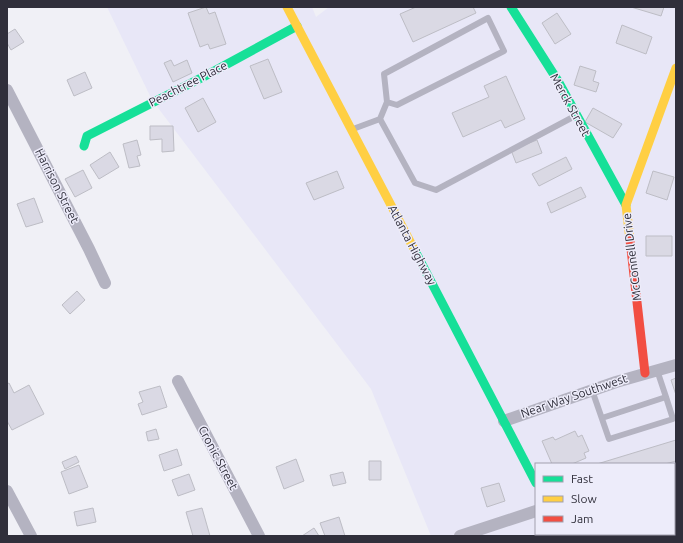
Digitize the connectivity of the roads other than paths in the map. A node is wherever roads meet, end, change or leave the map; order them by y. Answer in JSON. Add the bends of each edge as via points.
{"nodes":[{"id":1,"x":287,"y":7,"type":"edge"},
{"id":2,"x":511,"y":7,"type":"edge"},
{"id":3,"x":297,"y":26,"type":"junction"},
{"id":4,"x":676,"y":68,"type":"edge"},
{"id":5,"x":7,"y":90,"type":"edge"},
{"id":6,"x":387,"y":102,"type":"junction"},
{"id":7,"x":577,"y":115,"type":"junction"},
{"id":8,"x":380,"y":119,"type":"junction"},
{"id":9,"x":352,"y":130,"type":"junction"},
{"id":10,"x":84,"y":146,"type":"dead end"},
{"id":11,"x":626,"y":204,"type":"junction"},
{"id":12,"x":105,"y":283,"type":"dead end"},
{"id":13,"x":676,"y":365,"type":"edge"},
{"id":14,"x":657,"y":370,"type":"junction"},
{"id":15,"x":645,"y":373,"type":"junction"},
{"id":16,"x":178,"y":380,"type":"dead end"},
{"id":17,"x":592,"y":390,"type":"junction"},
{"id":18,"x":666,"y":397,"type":"junction"},
{"id":19,"x":602,"y":418,"type":"junction"},
{"id":20,"x":674,"y":418,"type":"edge"},
{"id":21,"x":504,"y":421,"type":"junction"},
{"id":22,"x":535,"y":481,"type":"edge"},
{"id":23,"x":7,"y":491,"type":"edge"},
{"id":24,"x":535,"y":510,"type":"edge"},
{"id":25,"x":30,"y":536,"type":"edge"},
{"id":26,"x":259,"y":536,"type":"edge"},
{"id":27,"x":460,"y":536,"type":"edge"}],
"edges":[{"from":1,"to":3,"type":"street","name":"Atlanta Highway"},
{"from":2,"to":7,"type":"street","name":"Merck Street"},
{"from":3,"to":9,"type":"street","name":"Atlanta Highway"},
{"from":3,"to":10,"type":"street","name":"Peachtree Place","via":[[208,75],[87,136]]},
{"from":4,"to":11,"type":"street","name":"McConnell Drive"},
{"from":5,"to":12,"type":"street","name":"Harrison Street"},
{"from":6,"to":6,"type":"lane","via":[[397,105],[504,51],[488,18],[384,74]]},
{"from":6,"to":8,"type":"lane"},
{"from":7,"to":8,"type":"lane","via":[[436,190],[415,183]]},
{"from":7,"to":11,"type":"street","name":"Merck Street"},
{"from":8,"to":9,"type":"lane"},
{"from":9,"to":21,"type":"street","name":"Atlanta Highway"},
{"from":11,"to":15,"type":"street","name":"McConnell Drive"},
{"from":13,"to":14,"type":"street"},
{"from":14,"to":15,"type":"street"},
{"from":14,"to":18,"type":"lane"},
{"from":15,"to":17,"type":"street","name":"Near Way Southwest"},
{"from":16,"to":26,"type":"street","name":"Cronic Street"},
{"from":17,"to":19,"type":"lane"},
{"from":17,"to":21,"type":"street","name":"Near Way Southwest"},
{"from":18,"to":19,"type":"lane"},
{"from":18,"to":20,"type":"lane"},
{"from":19,"to":20,"type":"lane","via":[[609,439]]},
{"from":21,"to":22,"type":"street","name":"Atlanta Highway"},
{"from":23,"to":25,"type":"street"},
{"from":24,"to":27,"type":"street"}]}
